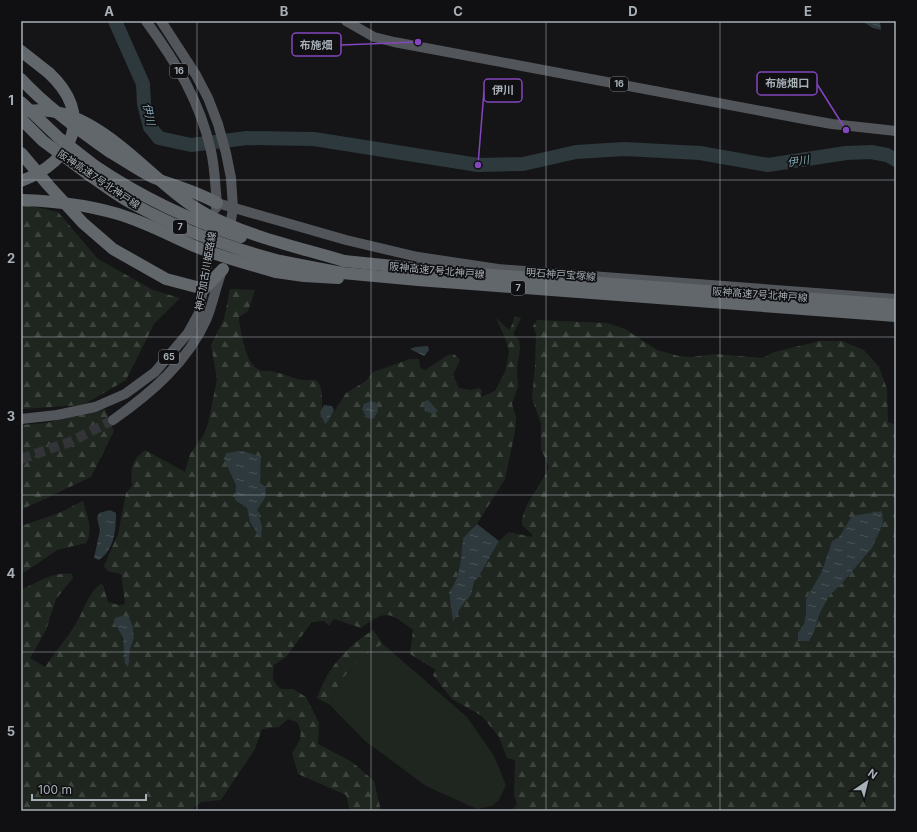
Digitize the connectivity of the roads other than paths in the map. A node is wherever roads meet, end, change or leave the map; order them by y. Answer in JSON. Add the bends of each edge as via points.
{"nodes":[{"id":1,"x":146,"y":21,"type":"edge"},
{"id":2,"x":161,"y":21,"type":"edge"},
{"id":3,"x":346,"y":21,"type":"edge"},
{"id":4,"x":21,"y":51,"type":"edge"},
{"id":5,"x":21,"y":79,"type":"edge"},
{"id":6,"x":21,"y":102,"type":"edge"},
{"id":7,"x":21,"y":112,"type":"edge"},
{"id":8,"x":21,"y":119,"type":"edge"},
{"id":9,"x":896,"y":131,"type":"edge"},
{"id":10,"x":21,"y":153,"type":"edge"},
{"id":11,"x":92,"y":171,"type":"junction"},
{"id":12,"x":21,"y":181,"type":"edge"},
{"id":13,"x":22,"y":200,"type":"edge"},
{"id":14,"x":217,"y":203,"type":"junction"},
{"id":15,"x":233,"y":208,"type":"junction"},
{"id":16,"x":344,"y":261,"type":"junction"},
{"id":17,"x":223,"y":269,"type":"junction"},
{"id":18,"x":453,"y":284,"type":"junction"},
{"id":19,"x":204,"y":289,"type":"junction"},
{"id":20,"x":896,"y":299,"type":"edge"},
{"id":21,"x":896,"y":305,"type":"edge"},
{"id":22,"x":896,"y":316,"type":"edge"},
{"id":23,"x":21,"y":419,"type":"edge"},
{"id":24,"x":113,"y":420,"type":"tunnel mouth"}],
"edges":[{"from":1,"to":14,"type":"main road","number":"16","via":[[171,55],[195,100],[212,152]]},
{"from":2,"to":15,"type":"main road","number":"16","via":[[208,98],[226,153]]},
{"from":3,"to":9,"type":"main road","number":"16","via":[[374,37],[394,42],[832,124]]},
{"from":4,"to":12,"type":"highway","bridge":true,"via":[[49,73],[65,91],[71,105],[74,125],[71,140],[62,154],[47,168]]},
{"from":5,"to":14,"type":"highway","via":[[78,130],[122,159],[151,176],[203,195]]},
{"from":6,"to":11,"type":"highway","name":"阪神高速7号北神戸線","number":"7"},
{"from":7,"to":16,"type":"highway","bridge":true,"via":[[43,111],[74,118],[113,140],[167,187],[205,214],[246,232]]},
{"from":8,"to":11,"type":"highway","name":"阪神高速7号北神戸線","number":"7","via":[[43,141]]},
{"from":10,"to":19,"type":"highway","via":[[74,212],[113,250],[166,279]]},
{"from":11,"to":16,"type":"highway","name":"阪神高速7号北神戸線","number":"7","bridge":true,"via":[[208,226],[282,250]]},
{"from":11,"to":18,"type":"highway","name":"阪神高速7号北神戸線","number":"7","bridge":true,"via":[[134,205],[222,244],[299,265],[342,273]]},
{"from":13,"to":18,"type":"highway","bridge":true,"via":[[65,203],[119,214],[218,255],[283,273],[320,278]]},
{"from":14,"to":15,"type":"main road","name":"明石神戸宝塚線"},
{"from":14,"to":19,"type":"main road","name":"神戸加古川姫路線","number":"65"},
{"from":15,"to":17,"type":"main road","name":"神戸加古川姫路線","number":"65"},
{"from":15,"to":20,"type":"main road","name":"明石神戸宝塚線","via":[[346,240],[418,257],[498,269]]},
{"from":16,"to":21,"type":"highway","name":"阪神高速7号北神戸線","number":"7"},
{"from":17,"to":19,"type":"highway"},
{"from":17,"to":24,"type":"main road","name":"神戸加古川姫路線","number":"65","via":[[208,317],[182,359],[163,380]]},
{"from":18,"to":22,"type":"highway","name":"阪神高速7号北神戸線","number":"7"},
{"from":19,"to":23,"type":"main road","name":"神戸加古川姫路線","number":"65","via":[[199,313],[188,334],[155,372],[125,394],[95,407]]}]}
